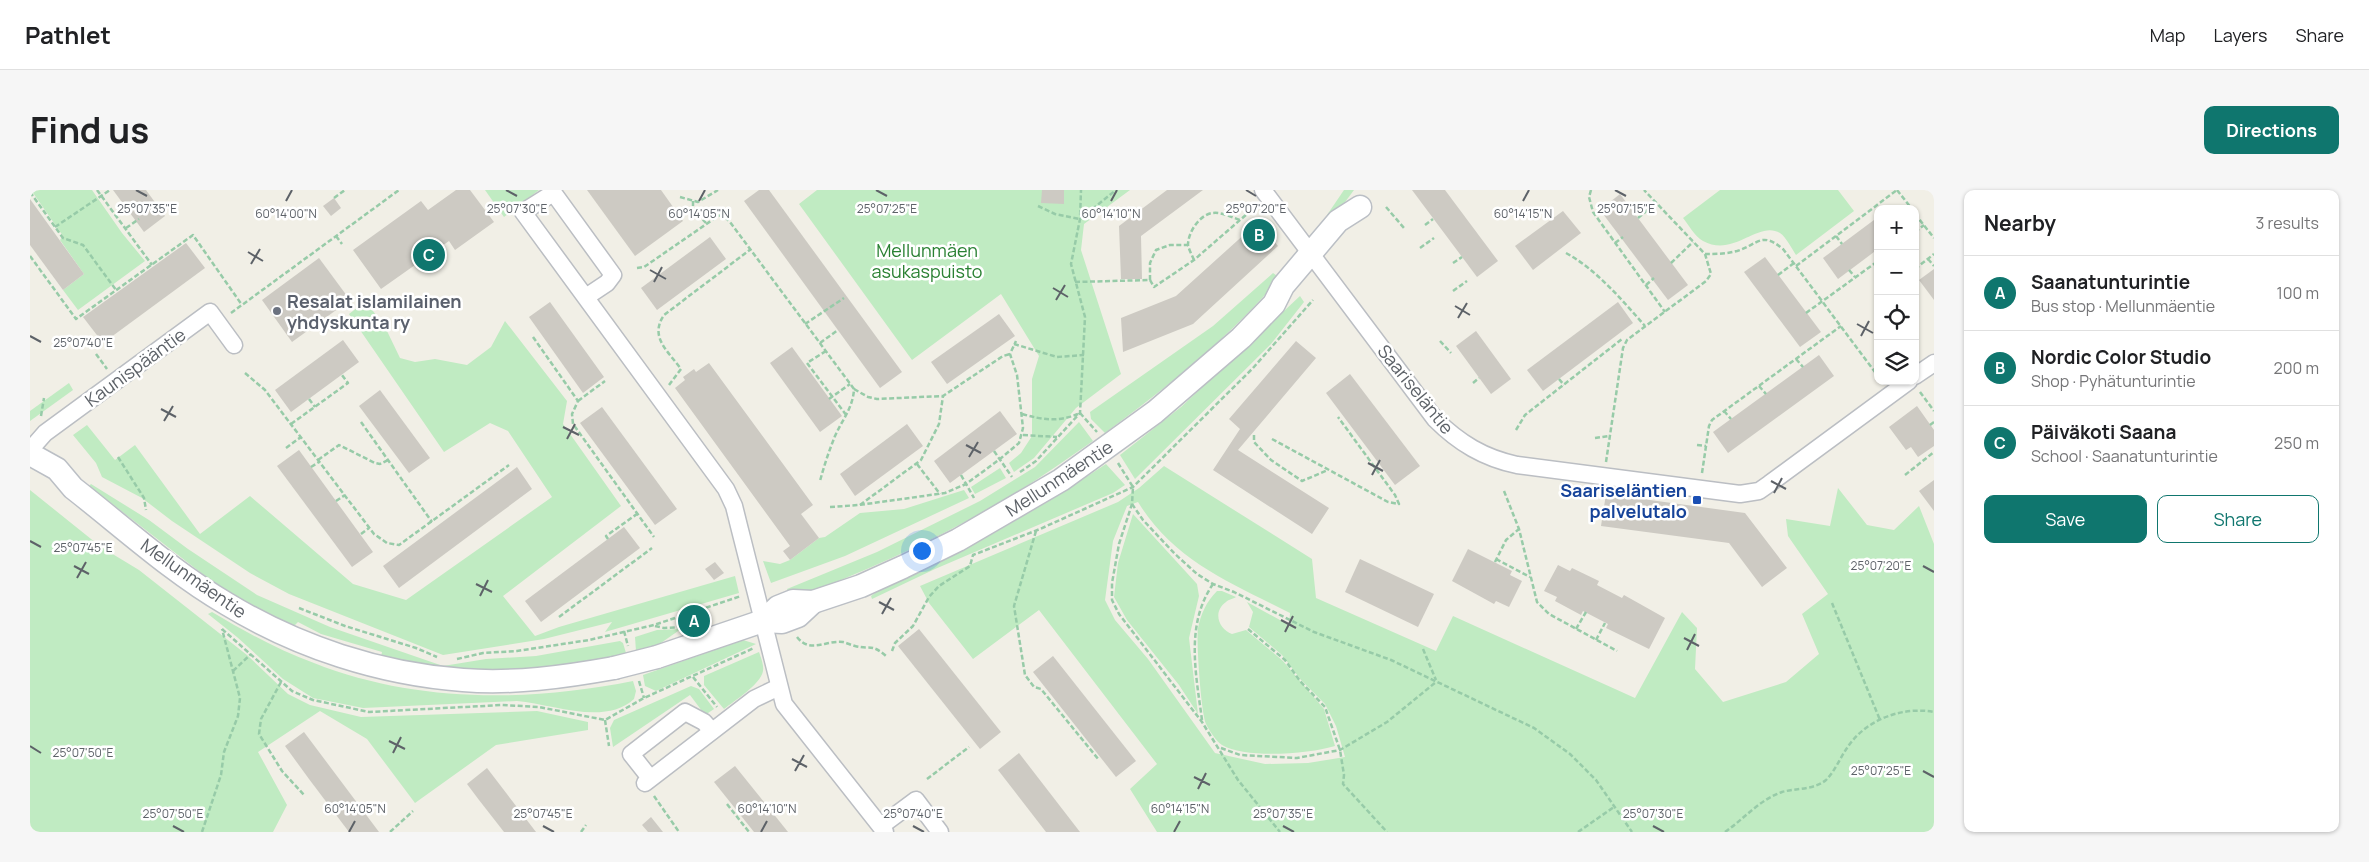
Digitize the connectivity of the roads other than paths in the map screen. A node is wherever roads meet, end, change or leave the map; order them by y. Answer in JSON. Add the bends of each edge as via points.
{"nodes":[{"id":1,"x":1261,"y":197,"type":"edge"},
{"id":2,"x":1365,"y":198,"type":"edge"},
{"id":3,"x":1316,"y":260,"type":"junction"},
{"id":4,"x":586,"y":297,"type":"junction"},
{"id":5,"x":234,"y":345,"type":"dead end"},
{"id":6,"x":1934,"y":363,"type":"edge"},
{"id":7,"x":1919,"y":377,"type":"edge"},
{"id":8,"x":1910,"y":385,"type":"edge"},
{"id":9,"x":30,"y":450,"type":"edge"},
{"id":10,"x":30,"y":454,"type":"edge"},
{"id":11,"x":30,"y":470,"type":"edge"},
{"id":12,"x":73,"y":488,"type":"junction"},
{"id":13,"x":763,"y":621,"type":"junction"},
{"id":14,"x":779,"y":688,"type":"junction"},
{"id":15,"x":712,"y":731,"type":"junction"},
{"id":16,"x":883,"y":829,"type":"edge"},
{"id":17,"x":940,"y":832,"type":"edge"}],
"edges":[{"from":1,"to":3,"type":"street","name":"Saariseläntie"},
{"from":2,"to":3,"type":"main road","name":"Mellunmäentie","via":[[1338,222]]},
{"from":3,"to":8,"type":"street","name":"Saariseläntie","via":[[1450,434],[1497,461],[1752,493]]},
{"from":3,"to":13,"type":"main road","name":"Mellunmäentie","via":[[1292,295],[1274,304],[1241,338],[1155,412],[1061,480],[958,540],[903,567],[813,602],[798,616],[782,622]]},
{"from":4,"to":4,"type":"street","via":[[523,212],[550,196],[555,195],[613,275]]},
{"from":4,"to":13,"type":"street","via":[[726,489],[734,506]]},
{"from":5,"to":9,"type":"street","name":"Kaunispääntie","via":[[210,312],[45,433]]},
{"from":6,"to":7,"type":"street"},
{"from":10,"to":12,"type":"main road","name":"Mellunmäentie","via":[[57,469]]},
{"from":11,"to":12,"type":"main road","name":"Mellunmäentie"},
{"from":12,"to":13,"type":"main road","name":"Mellunmäentie","bridge":true,"via":[[226,604],[284,635],[382,668],[463,680],[534,679],[614,668]]},
{"from":13,"to":14,"type":"street"},
{"from":14,"to":15,"type":"street","via":[[754,699]]},
{"from":14,"to":16,"type":"street","via":[[784,704]]},
{"from":15,"to":15,"type":"street","via":[[647,780],[631,754],[685,712],[704,722]]},
{"from":16,"to":17,"type":"street","via":[[916,800]]}]}
